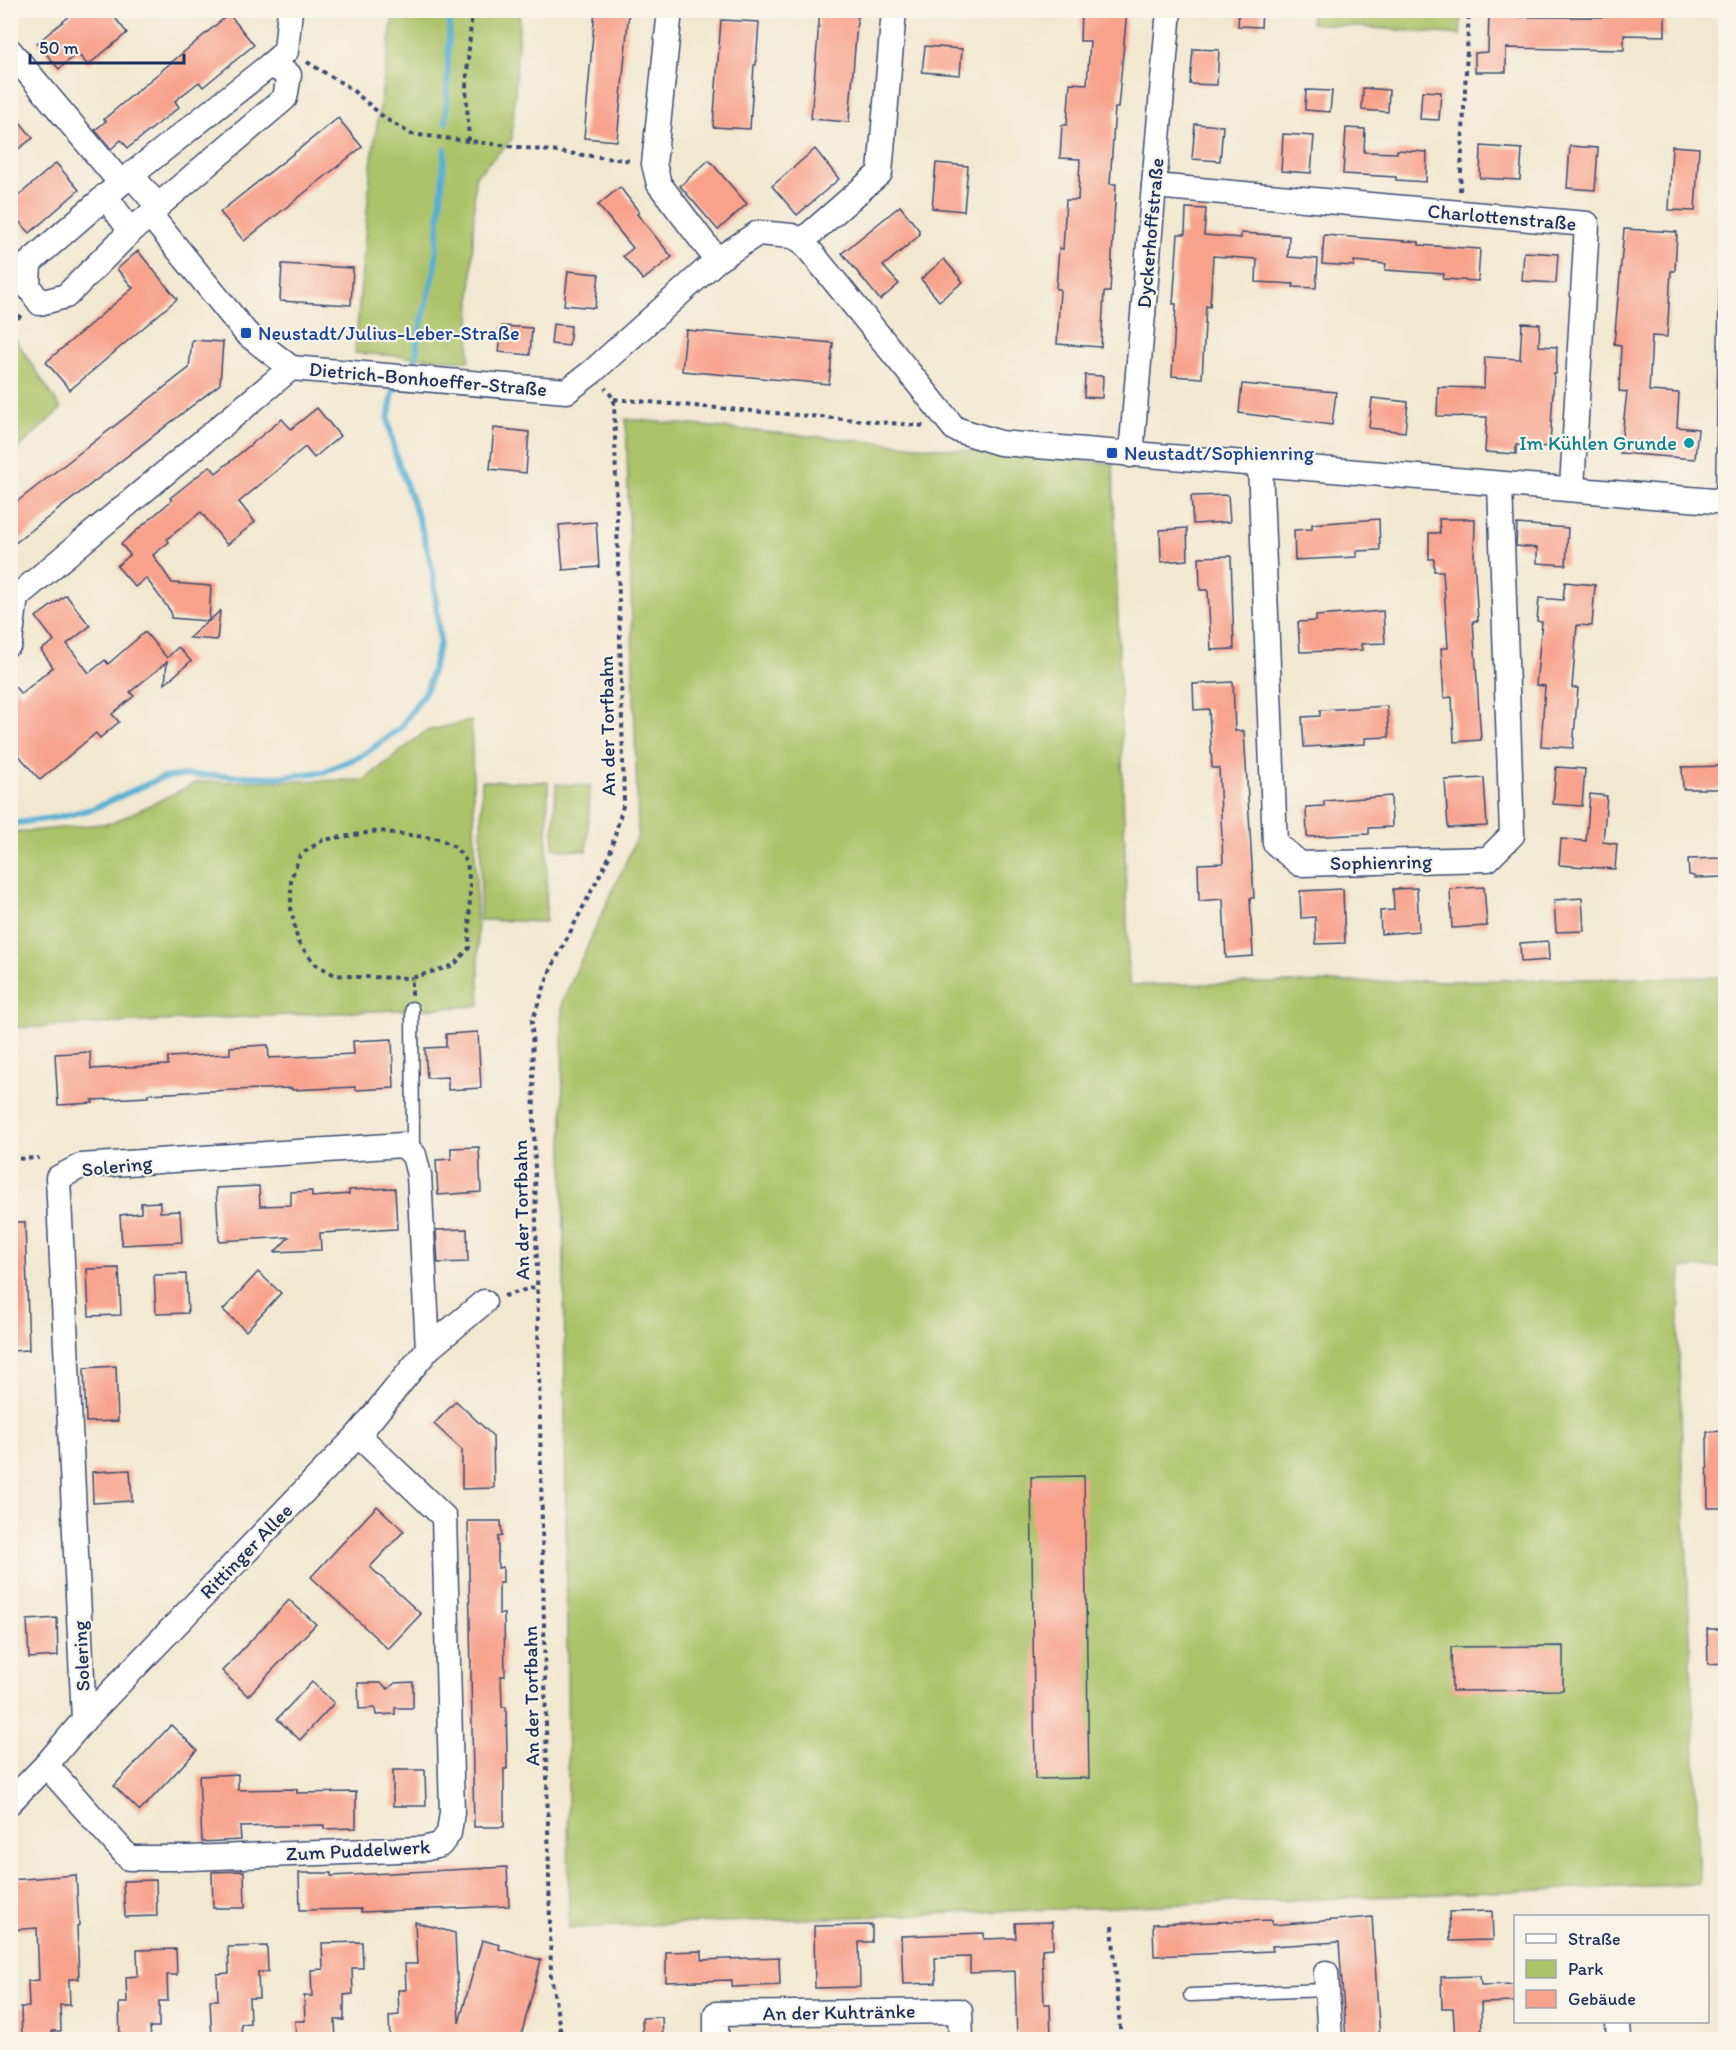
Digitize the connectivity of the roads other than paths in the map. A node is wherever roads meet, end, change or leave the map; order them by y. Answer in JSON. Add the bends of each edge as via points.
{"nodes":[{"id":1,"x":290,"y":10,"type":"edge"},
{"id":2,"x":670,"y":10,"type":"edge"},
{"id":3,"x":894,"y":10,"type":"edge"},
{"id":4,"x":1169,"y":10,"type":"edge"},
{"id":5,"x":10,"y":51,"type":"edge"},
{"id":6,"x":278,"y":58,"type":"junction"},
{"id":7,"x":119,"y":185,"type":"junction"},
{"id":8,"x":1154,"y":186,"type":"junction"},
{"id":9,"x":154,"y":210,"type":"junction"},
{"id":10,"x":131,"y":231,"type":"junction"},
{"id":11,"x":802,"y":241,"type":"junction"},
{"id":12,"x":717,"y":260,"type":"junction"},
{"id":13,"x":1725,"y":277,"type":"edge"},
{"id":14,"x":291,"y":368,"type":"junction"},
{"id":15,"x":1131,"y":455,"type":"junction"},
{"id":16,"x":1260,"y":464,"type":"junction"},
{"id":17,"x":1500,"y":484,"type":"junction"},
{"id":18,"x":1572,"y":488,"type":"junction"},
{"id":19,"x":1724,"y":501,"type":"edge"},
{"id":20,"x":10,"y":643,"type":"edge"},
{"id":21,"x":412,"y":1008,"type":"road end"},
{"id":22,"x":408,"y":1150,"type":"junction"},
{"id":23,"x":484,"y":1302,"type":"road end"},
{"id":24,"x":428,"y":1349,"type":"junction"},
{"id":25,"x":358,"y":1435,"type":"junction"},
{"id":26,"x":84,"y":1720,"type":"junction"},
{"id":27,"x":46,"y":1765,"type":"junction"},
{"id":28,"x":10,"y":1802,"type":"edge"},
{"id":29,"x":1326,"y":1981,"type":"joint"},
{"id":30,"x":1190,"y":1995,"type":"dead end"},
{"id":31,"x":1618,"y":2023,"type":"edge"},
{"id":32,"x":716,"y":2040,"type":"edge"},
{"id":33,"x":961,"y":2040,"type":"edge"},
{"id":34,"x":1330,"y":2040,"type":"edge"},
{"id":35,"x":1619,"y":2040,"type":"edge"}],
"edges":[{"from":1,"to":6,"type":"street"},
{"from":2,"to":12,"type":"street","via":[[654,164],[659,184]]},
{"from":3,"to":11,"type":"street","via":[[880,173]]},
{"from":4,"to":8,"type":"street","name":"Dyckerhoffstraße"},
{"from":5,"to":7,"type":"street"},
{"from":6,"to":7,"type":"street"},
{"from":6,"to":9,"type":"street","via":[[289,75],[285,98]]},
{"from":7,"to":9,"type":"street"},
{"from":7,"to":10,"type":"street"},
{"from":7,"to":10,"type":"street","via":[[29,263],[27,286],[40,303],[66,296]]},
{"from":8,"to":15,"type":"street","name":"Dyckerhoffstraße"},
{"from":8,"to":18,"type":"street","name":"Charlottenstraße","via":[[1587,224]]},
{"from":9,"to":10,"type":"street"},
{"from":9,"to":14,"type":"street","via":[[246,333]]},
{"from":11,"to":12,"type":"street","name":"Dietrich-Bonhoeffer-Straße","via":[[792,236],[759,234]]},
{"from":11,"to":15,"type":"street","via":[[955,429],[999,443]]},
{"from":12,"to":14,"type":"street","name":"Dietrich-Bonhoeffer-Straße","via":[[567,391]]},
{"from":13,"to":19,"type":"lane"},
{"from":14,"to":20,"type":"street","name":"Dietrich-Bonhoeffer-Straße","via":[[16,597]]},
{"from":15,"to":16,"type":"street"},
{"from":16,"to":17,"type":"street"},
{"from":16,"to":17,"type":"street","name":"Sophienring","via":[[1275,843],[1300,864],[1488,859],[1512,835]]},
{"from":17,"to":18,"type":"street"},
{"from":18,"to":19,"type":"street"},
{"from":21,"to":22,"type":"lane","via":[[413,1142]]},
{"from":22,"to":24,"type":"street","via":[[414,1155],[419,1175]]},
{"from":22,"to":26,"type":"street","name":"Solering","via":[[403,1145],[81,1166],[58,1178]]},
{"from":23,"to":24,"type":"street","name":"Rittinger Allee"},
{"from":24,"to":25,"type":"street","name":"Rittinger Allee"},
{"from":25,"to":26,"type":"street","name":"Rittinger Allee"},
{"from":25,"to":27,"type":"street","name":"Zum Puddelwerk","via":[[444,1517],[452,1812],[449,1833],[440,1845],[423,1849],[129,1858]]},
{"from":26,"to":27,"type":"street","name":"Rittinger Allee"},
{"from":27,"to":28,"type":"street","name":"Rittinger Allee"},
{"from":29,"to":30,"type":"lane"},
{"from":29,"to":34,"type":"street"},
{"from":31,"to":35,"type":"street"},
{"from":32,"to":33,"type":"street","name":"An der Kuhtränke","via":[[716,2014],[960,2010]]}]}
